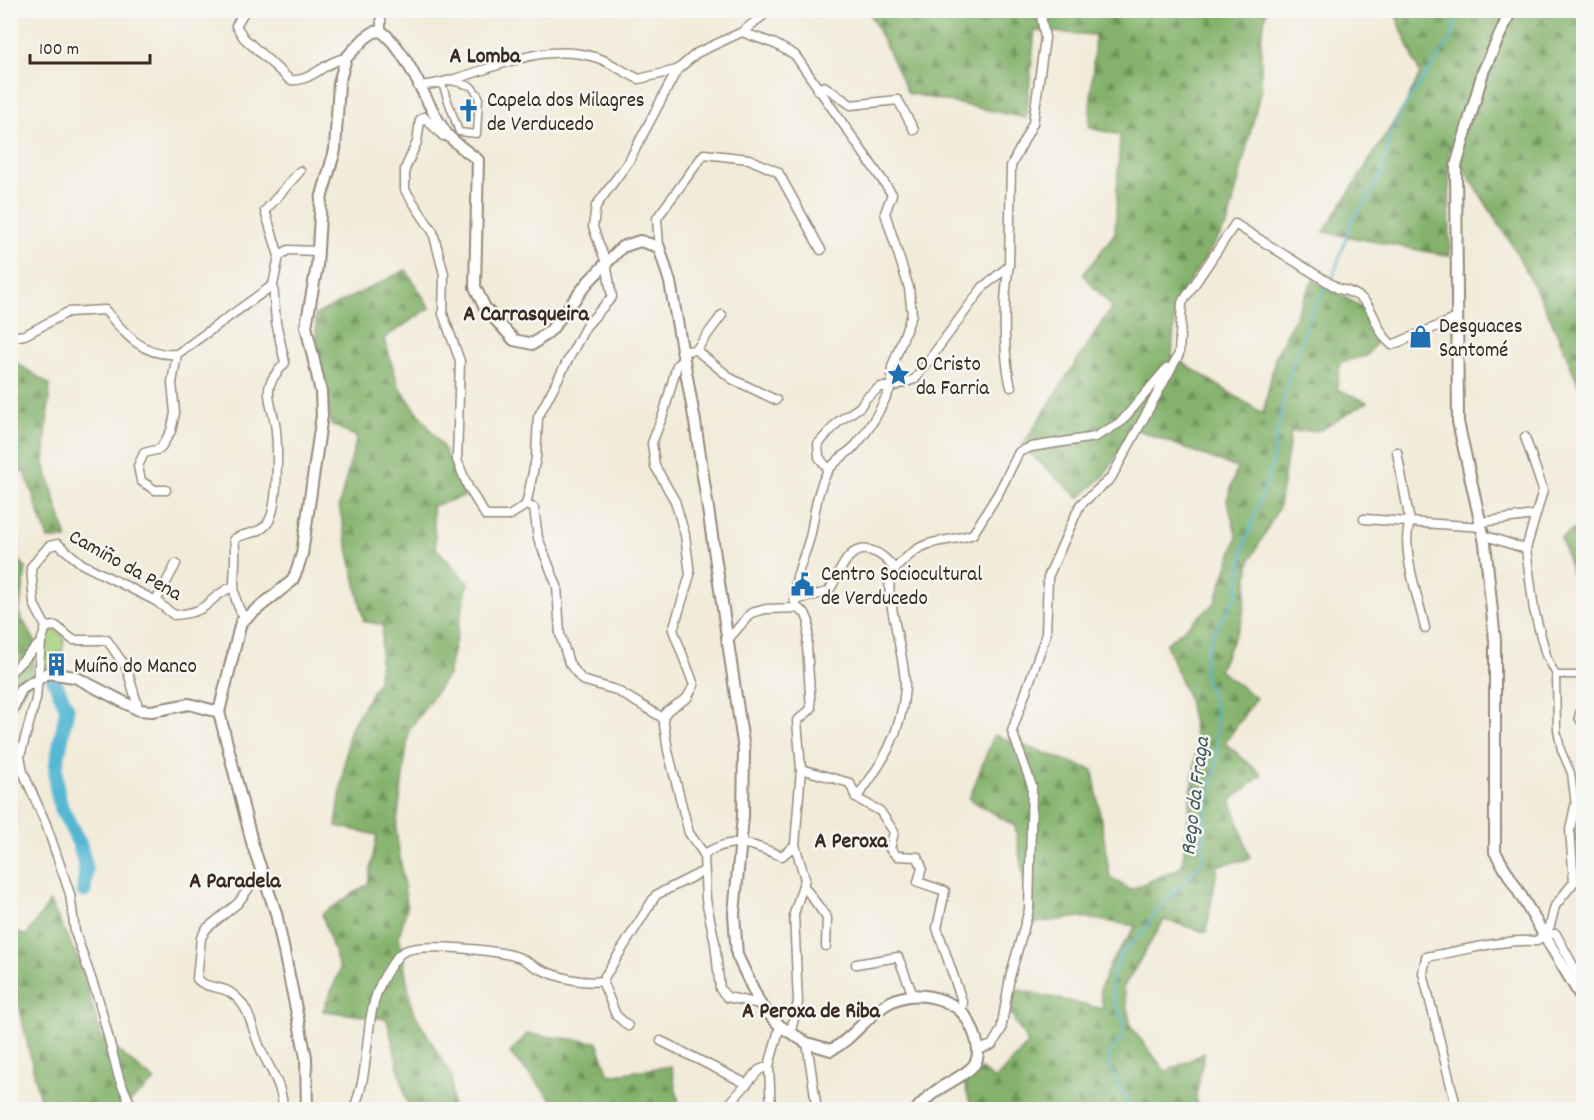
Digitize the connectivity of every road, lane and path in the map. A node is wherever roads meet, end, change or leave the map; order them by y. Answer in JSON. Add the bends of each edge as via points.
{"nodes":[{"id":1,"x":245,"y":10,"type":"edge"},
{"id":2,"x":381,"y":10,"type":"edge"},
{"id":3,"x":770,"y":10,"type":"edge"},
{"id":4,"x":1040,"y":10,"type":"edge"},
{"id":5,"x":1511,"y":10,"type":"edge"},
{"id":6,"x":381,"y":31,"type":"junction"},
{"id":7,"x":742,"y":32,"type":"junction"},
{"id":8,"x":346,"y":58,"type":"junction"},
{"id":9,"x":677,"y":70,"type":"junction"},
{"id":10,"x":446,"y":82,"type":"junction"},
{"id":11,"x":418,"y":86,"type":"junction"},
{"id":12,"x":818,"y":90,"type":"junction"},
{"id":13,"x":914,"y":130,"type":"dead end"},
{"id":14,"x":447,"y":134,"type":"junction"},
{"id":15,"x":300,"y":171,"type":"dead end"},
{"id":16,"x":659,"y":247,"type":"junction"},
{"id":17,"x":820,"y":250,"type":"dead end"},
{"id":18,"x":318,"y":251,"type":"junction"},
{"id":19,"x":279,"y":256,"type":"junction"},
{"id":20,"x":606,"y":263,"type":"junction"},
{"id":21,"x":1009,"y":266,"type":"junction"},
{"id":22,"x":273,"y":285,"type":"junction"},
{"id":23,"x":722,"y":315,"type":"dead end"},
{"id":24,"x":1457,"y":318,"type":"junction"},
{"id":25,"x":10,"y":337,"type":"edge"},
{"id":26,"x":696,"y":350,"type":"junction"},
{"id":27,"x":177,"y":354,"type":"junction"},
{"id":28,"x":1179,"y":354,"type":"junction"},
{"id":29,"x":683,"y":355,"type":"junction"},
{"id":30,"x":891,"y":387,"type":"junction"},
{"id":31,"x":1011,"y":387,"type":"dead end"},
{"id":32,"x":776,"y":400,"type":"dead end"},
{"id":33,"x":1525,"y":437,"type":"dead end"},
{"id":34,"x":1397,"y":452,"type":"dead end"},
{"id":35,"x":828,"y":470,"type":"junction"},
{"id":36,"x":166,"y":490,"type":"dead end"},
{"id":37,"x":526,"y":505,"type":"junction"},
{"id":38,"x":1535,"y":515,"type":"junction"},
{"id":39,"x":1364,"y":519,"type":"dead end"},
{"id":40,"x":1410,"y":522,"type":"junction"},
{"id":41,"x":1482,"y":528,"type":"junction"},
{"id":42,"x":1526,"y":549,"type":"junction"},
{"id":43,"x":176,"y":564,"type":"dead end"},
{"id":44,"x":895,"y":570,"type":"junction"},
{"id":45,"x":232,"y":587,"type":"junction"},
{"id":46,"x":156,"y":601,"type":"junction"},
{"id":47,"x":796,"y":604,"type":"junction"},
{"id":48,"x":244,"y":617,"type":"junction"},
{"id":49,"x":46,"y":627,"type":"junction"},
{"id":50,"x":1425,"y":628,"type":"dead end"},
{"id":51,"x":41,"y":642,"type":"junction"},
{"id":52,"x":726,"y":642,"type":"junction"},
{"id":53,"x":1546,"y":655,"type":"joint"},
{"id":54,"x":10,"y":673,"type":"edge"},
{"id":55,"x":1556,"y":675,"type":"junction"},
{"id":56,"x":37,"y":679,"type":"junction"},
{"id":57,"x":1584,"y":680,"type":"edge"},
{"id":58,"x":1584,"y":699,"type":"edge"},
{"id":59,"x":139,"y":710,"type":"junction"},
{"id":60,"x":219,"y":712,"type":"junction"},
{"id":61,"x":10,"y":714,"type":"edge"},
{"id":62,"x":663,"y":718,"type":"junction"},
{"id":63,"x":1584,"y":728,"type":"edge"},
{"id":64,"x":801,"y":769,"type":"junction"},
{"id":65,"x":856,"y":798,"type":"junction"},
{"id":66,"x":1579,"y":804,"type":"edge"},
{"id":67,"x":740,"y":841,"type":"junction"},
{"id":68,"x":795,"y":844,"type":"junction"},
{"id":69,"x":704,"y":854,"type":"junction"},
{"id":70,"x":262,"y":870,"type":"junction"},
{"id":71,"x":704,"y":871,"type":"junction"},
{"id":72,"x":803,"y":885,"type":"junction"},
{"id":73,"x":1544,"y":934,"type":"junction"},
{"id":74,"x":826,"y":946,"type":"dead end"},
{"id":75,"x":856,"y":964,"type":"dead end"},
{"id":76,"x":602,"y":981,"type":"junction"},
{"id":77,"x":1584,"y":986,"type":"edge"},
{"id":78,"x":913,"y":996,"type":"junction"},
{"id":79,"x":1584,"y":1002,"type":"edge"},
{"id":80,"x":760,"y":1004,"type":"junction"},
{"id":81,"x":959,"y":1009,"type":"junction"},
{"id":82,"x":628,"y":1026,"type":"dead end"},
{"id":83,"x":786,"y":1028,"type":"junction"},
{"id":84,"x":661,"y":1041,"type":"dead end"},
{"id":85,"x":807,"y":1043,"type":"junction"},
{"id":86,"x":978,"y":1050,"type":"junction"},
{"id":87,"x":769,"y":1066,"type":"junction"},
{"id":88,"x":747,"y":1084,"type":"junction"},
{"id":89,"x":133,"y":1110,"type":"edge"},
{"id":90,"x":283,"y":1110,"type":"edge"},
{"id":91,"x":307,"y":1110,"type":"edge"},
{"id":92,"x":353,"y":1110,"type":"edge"},
{"id":93,"x":724,"y":1110,"type":"edge"},
{"id":94,"x":771,"y":1110,"type":"edge"},
{"id":95,"x":817,"y":1110,"type":"edge"},
{"id":96,"x":916,"y":1110,"type":"edge"},
{"id":97,"x":1457,"y":1110,"type":"edge"}],
"edges":[{"from":1,"to":8,"type":"street","via":[[237,26],[244,38],[290,80],[300,81]]},
{"from":2,"to":6,"type":"street"},
{"from":3,"to":7,"type":"street"},
{"from":4,"to":21,"type":"street","via":[[1045,38],[1033,123],[1011,166]]},
{"from":5,"to":24,"type":"street","via":[[1483,72],[1456,166]]},
{"from":6,"to":8,"type":"street","via":[[365,38]]},
{"from":6,"to":11,"type":"street","via":[[401,51]]},
{"from":7,"to":9,"type":"street","via":[[697,53]]},
{"from":7,"to":12,"type":"street","via":[[795,55]]},
{"from":8,"to":18,"type":"street","via":[[339,83],[334,150],[321,199]]},
{"from":9,"to":10,"type":"street","via":[[639,79],[598,58],[534,53]]},
{"from":9,"to":20,"type":"street","via":[[629,161],[596,206],[593,227]]},
{"from":10,"to":10,"type":"street","via":[[459,132],[477,134],[479,96],[471,86]]},
{"from":10,"to":11,"type":"street"},
{"from":11,"to":14,"type":"street"},
{"from":12,"to":13,"type":"street","via":[[824,86],[851,105],[898,100]]},
{"from":12,"to":30,"type":"street","via":[[892,194],[885,213],[909,288],[912,314],[892,367]]},
{"from":14,"to":20,"type":"street","via":[[478,160],[475,287],[485,308],[514,340],[533,344],[551,330]]},
{"from":14,"to":37,"type":"street","via":[[443,136],[424,117],[420,120],[417,142],[405,169],[405,189],[433,232],[444,274],[443,314],[460,361],[457,460],[486,516],[509,516]]},
{"from":15,"to":19,"type":"street","via":[[265,211]]},
{"from":16,"to":17,"type":"street","via":[[657,218],[704,154],[749,159],[778,172]]},
{"from":16,"to":20,"type":"street","via":[[640,241],[621,247]]},
{"from":16,"to":29,"type":"street","via":[[670,282]]},
{"from":18,"to":19,"type":"street","via":[[288,250]]},
{"from":18,"to":48,"type":"street","via":[[306,326],[321,392],[322,415],[302,554],[292,581]]},
{"from":19,"to":22,"type":"street"},
{"from":20,"to":37,"type":"street","via":[[612,297],[586,326],[538,417],[536,458]]},
{"from":21,"to":30,"type":"street","via":[[983,287],[915,379]]},
{"from":21,"to":31,"type":"street","via":[[1005,294]]},
{"from":22,"to":27,"type":"street"},
{"from":22,"to":45,"type":"street","via":[[285,363],[269,390],[275,425],[275,489],[266,526],[234,539],[237,564]]},
{"from":23,"to":26,"type":"street"},
{"from":24,"to":28,"type":"street","via":[[1392,345],[1385,339],[1372,308],[1356,292],[1339,289],[1235,224],[1182,303]]},
{"from":24,"to":41,"type":"street","via":[[1458,422]]},
{"from":25,"to":27,"type":"street","via":[[25,335],[69,312],[105,310],[146,351]]},
{"from":26,"to":29,"type":"street"},
{"from":26,"to":32,"type":"street","via":[[732,379]]},
{"from":27,"to":36,"type":"street","via":[[171,431],[159,449],[144,453],[138,466],[141,481],[155,490]]},
{"from":28,"to":44,"type":"street","via":[[1121,422],[1095,437],[1019,452],[973,534],[917,549]]},
{"from":28,"to":86,"type":"street","via":[[1111,478],[1080,506],[1048,577],[1046,635],[1012,730],[1032,786],[1029,910],[1010,977],[1001,1030],[992,1046]]},
{"from":29,"to":52,"type":"street"},
{"from":29,"to":62,"type":"street","via":[[652,443],[655,466],[675,501],[685,535],[690,575],[673,630],[694,685],[687,698]]},
{"from":30,"to":35,"type":"street","via":[[862,437]]},
{"from":30,"to":35,"type":"street","via":[[873,392],[818,444],[819,457]]},
{"from":33,"to":38,"type":"street","via":[[1543,490]]},
{"from":34,"to":40,"type":"street"},
{"from":35,"to":47,"type":"street","via":[[796,577]]},
{"from":37,"to":62,"type":"street","via":[[534,508],[538,538],[557,586],[560,634],[569,663],[582,680],[616,690]]},
{"from":38,"to":41,"type":"street"},
{"from":38,"to":42,"type":"street"},
{"from":39,"to":40,"type":"street"},
{"from":40,"to":41,"type":"street"},
{"from":40,"to":50,"type":"street","via":[[1406,532],[1408,551]]},
{"from":41,"to":42,"type":"street"},
{"from":41,"to":73,"type":"street","via":[[1495,641],[1496,852]]},
{"from":42,"to":53,"type":"street","via":[[1534,610]]},
{"from":43,"to":46,"type":"street"},
{"from":44,"to":47,"type":"street","via":[[878,551],[864,549],[853,553],[844,563],[828,592]]},
{"from":44,"to":65,"type":"street","via":[[887,591],[903,654],[903,711],[886,757]]},
{"from":45,"to":46,"type":"street","name":"Camiño da Pena","via":[[206,609],[192,614],[174,615]]},
{"from":45,"to":48,"type":"street"},
{"from":46,"to":49,"type":"street","name":"Camiño da Pena","via":[[82,564],[58,544],[49,546],[31,567],[34,604]]},
{"from":47,"to":52,"type":"street","via":[[752,614]]},
{"from":47,"to":64,"type":"street","via":[[809,622],[811,709],[797,721]]},
{"from":48,"to":60,"type":"street"},
{"from":49,"to":51,"type":"street"},
{"from":49,"to":59,"type":"street","via":[[56,626],[73,640],[107,640],[127,669]]},
{"from":51,"to":54,"type":"street"},
{"from":51,"to":56,"type":"street"},
{"from":52,"to":67,"type":"street","via":[[744,750]]},
{"from":53,"to":55,"type":"street"},
{"from":55,"to":57,"type":"street","via":[[1578,675]]},
{"from":55,"to":66,"type":"street","via":[[1557,730]]},
{"from":56,"to":59,"type":"street","via":[[48,673],[75,677]]},
{"from":56,"to":61,"type":"street","via":[[21,689]]},
{"from":56,"to":89,"type":"street","via":[[36,699],[20,756],[70,894],[75,932],[99,1001],[119,1078]]},
{"from":58,"to":63,"type":"street","via":[[1578,717]]},
{"from":59,"to":60,"type":"street","via":[[189,704]]},
{"from":60,"to":70,"type":"street","via":[[242,808]]},
{"from":62,"to":69,"type":"street","via":[[689,833]]},
{"from":64,"to":65,"type":"street","via":[[850,783]]},
{"from":64,"to":68,"type":"street"},
{"from":65,"to":81,"type":"street","via":[[880,811],[894,832],[890,849],[897,856],[918,857],[922,868],[918,882],[945,891],[937,928],[963,1004]]},
{"from":66,"to":73,"type":"street","via":[[1570,830],[1574,882],[1555,906],[1551,926]]},
{"from":67,"to":68,"type":"street","via":[[782,856]]},
{"from":67,"to":69,"type":"street","via":[[720,844]]},
{"from":67,"to":80,"type":"street","via":[[734,914],[737,955]]},
{"from":68,"to":72,"type":"street","via":[[805,879]]},
{"from":69,"to":71,"type":"street"},
{"from":70,"to":90,"type":"street","via":[[238,903],[206,929],[201,938],[197,980],[204,987],[230,992],[251,1017],[258,1044],[283,1094]]},
{"from":70,"to":91,"type":"street","via":[[276,913],[306,1057]]},
{"from":71,"to":76,"type":"street","via":[[656,895]]},
{"from":71,"to":80,"type":"street","via":[[720,989],[727,997]]},
{"from":72,"to":74,"type":"street","via":[[827,918]]},
{"from":72,"to":83,"type":"street","via":[[794,914],[798,1002]]},
{"from":73,"to":77,"type":"street","via":[[1556,934]]},
{"from":73,"to":79,"type":"street"},
{"from":73,"to":97,"type":"street","via":[[1538,942],[1497,941],[1426,957],[1423,973]]},
{"from":75,"to":78,"type":"street","via":[[898,957]]},
{"from":76,"to":82,"type":"street","via":[[616,1015]]},
{"from":76,"to":92,"type":"street","via":[[590,983],[541,970],[519,957],[460,948],[411,949],[401,953],[383,978],[372,1007],[362,1091]]},
{"from":78,"to":81,"type":"street","via":[[942,999]]},
{"from":78,"to":85,"type":"street","via":[[880,1008],[844,1043],[831,1050]]},
{"from":80,"to":83,"type":"street"},
{"from":81,"to":86,"type":"street","via":[[976,1036]]},
{"from":83,"to":85,"type":"street"},
{"from":83,"to":87,"type":"street"},
{"from":84,"to":88,"type":"street"},
{"from":85,"to":95,"type":"street"},
{"from":86,"to":96,"type":"street","via":[[974,1064]]},
{"from":87,"to":88,"type":"street","via":[[759,1070]]},
{"from":87,"to":94,"type":"street"},
{"from":88,"to":93,"type":"street"}]}
